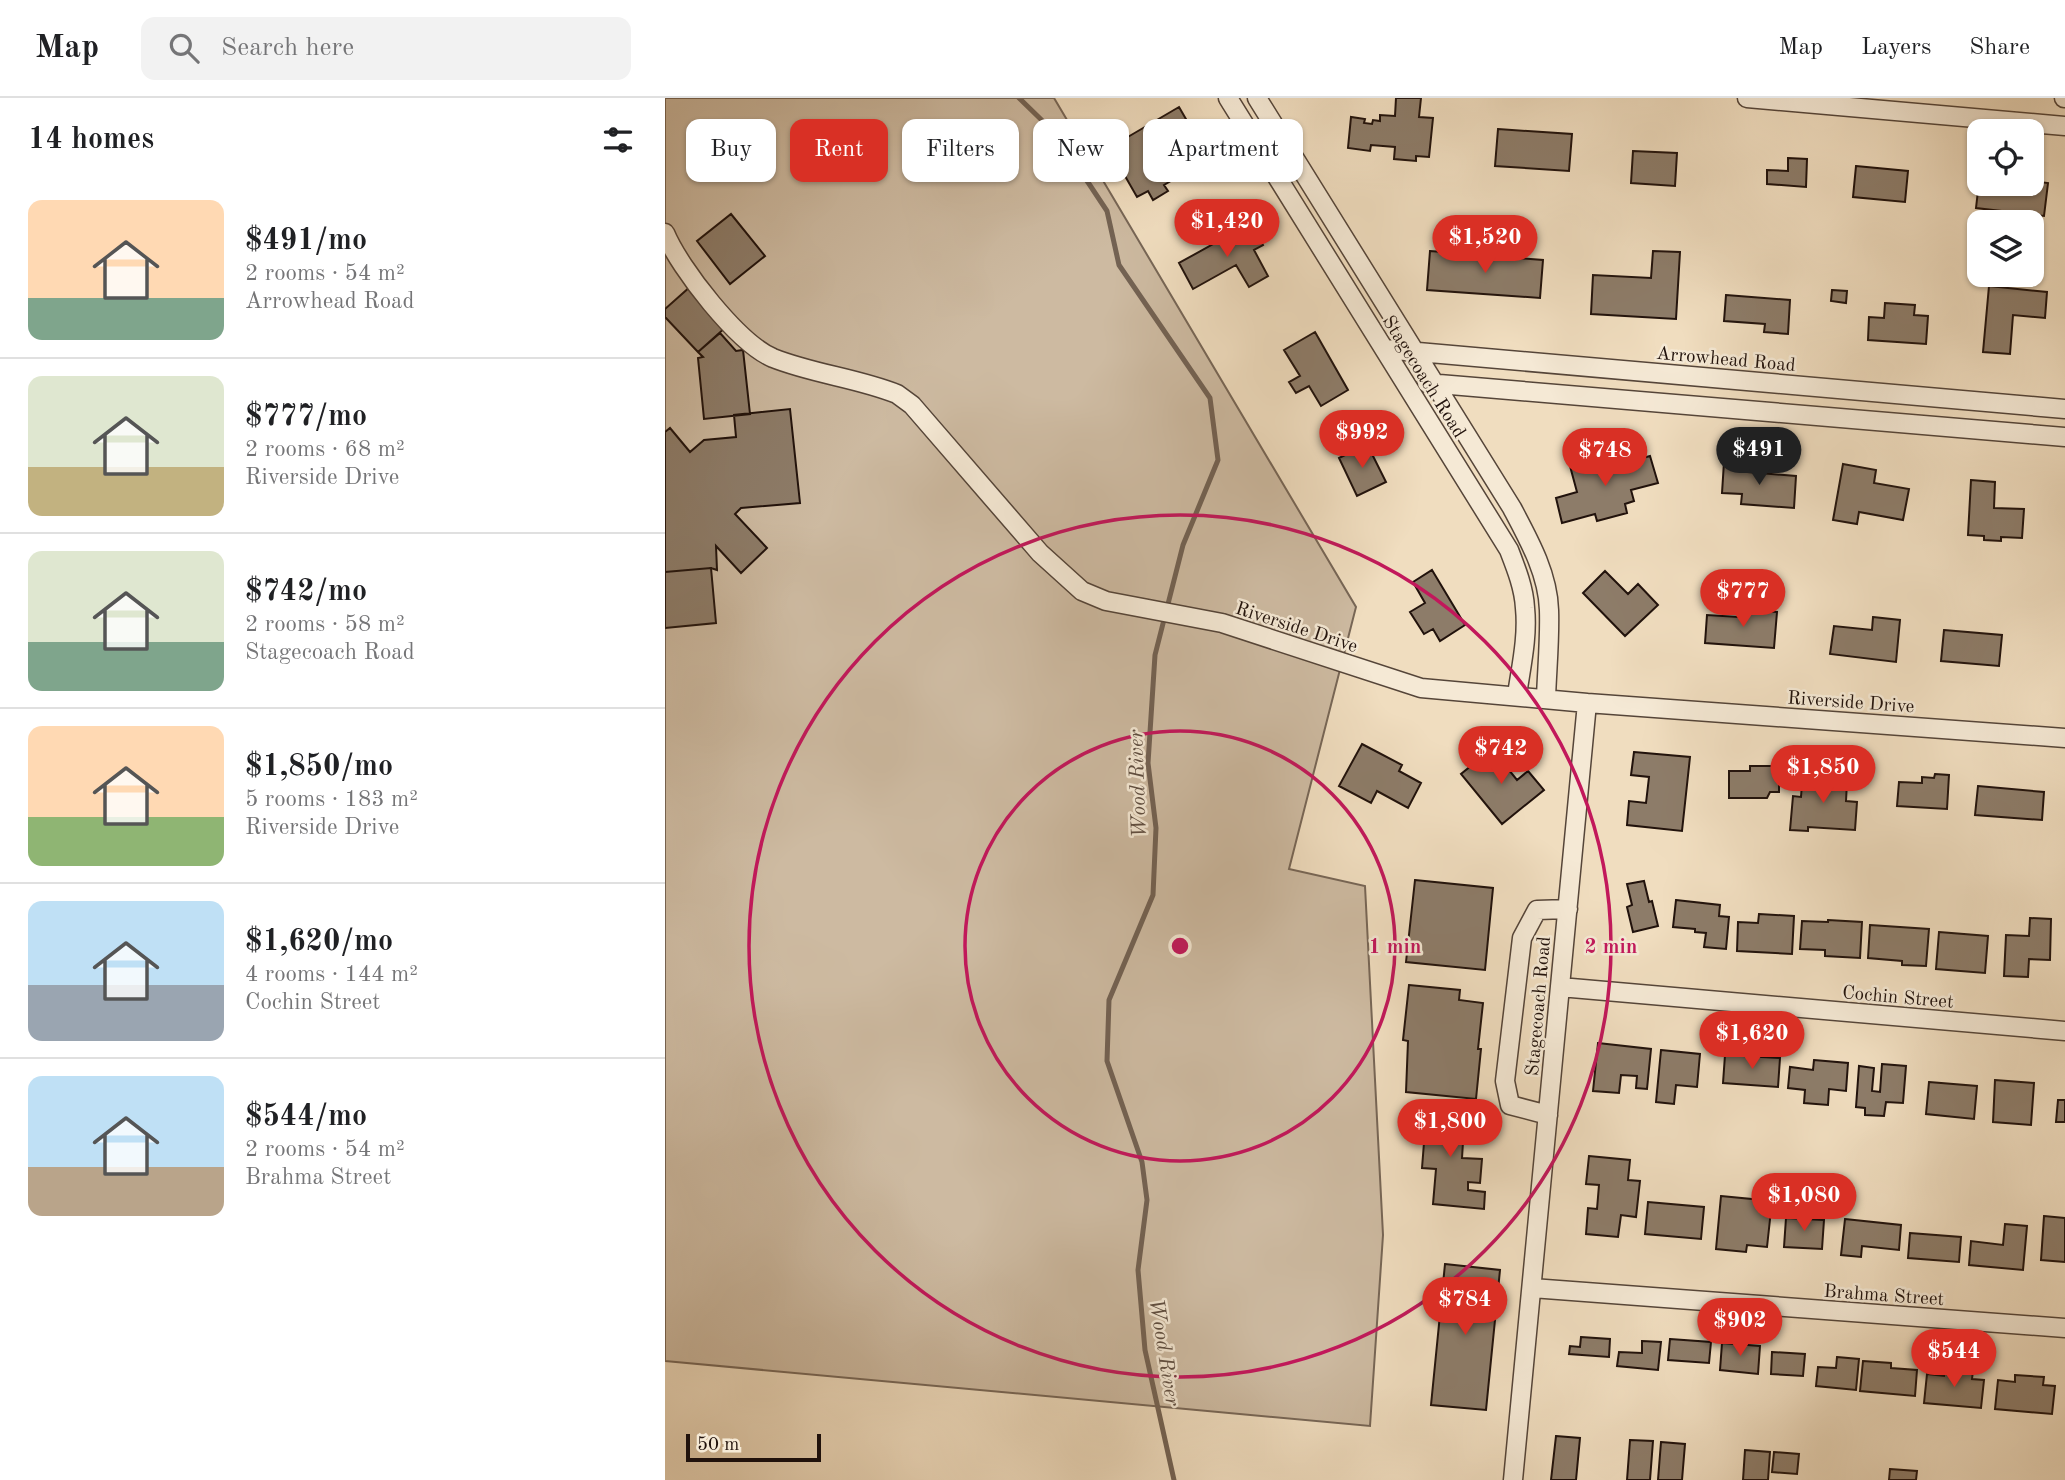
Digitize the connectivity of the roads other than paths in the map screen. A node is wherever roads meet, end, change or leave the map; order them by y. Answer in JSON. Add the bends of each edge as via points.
{"nodes":[{"id":1,"x":1228,"y":98,"type":"edge"},
{"id":2,"x":1257,"y":98,"type":"edge"},
{"id":3,"x":1747,"y":98,"type":"edge"},
{"id":4,"x":2065,"y":126,"type":"edge"},
{"id":5,"x":665,"y":233,"type":"edge"},
{"id":6,"x":1384,"y":349,"type":"junction"},
{"id":7,"x":1415,"y":352,"type":"junction"},
{"id":8,"x":1403,"y":381,"type":"junction"},
{"id":9,"x":1434,"y":384,"type":"junction"},
{"id":10,"x":2065,"y":408,"type":"edge"},
{"id":11,"x":2065,"y":437,"type":"edge"},
{"id":12,"x":1517,"y":695,"type":"junction"},
{"id":13,"x":1546,"y":698,"type":"junction"},
{"id":14,"x":1587,"y":703,"type":"junction"},
{"id":15,"x":2065,"y":738,"type":"edge"},
{"id":16,"x":1568,"y":909,"type":"junction"},
{"id":17,"x":1560,"y":987,"type":"junction"},
{"id":18,"x":2065,"y":1031,"type":"edge"},
{"id":19,"x":1548,"y":1115,"type":"junction"},
{"id":20,"x":1532,"y":1288,"type":"junction"},
{"id":21,"x":2065,"y":1328,"type":"edge"},
{"id":22,"x":1513,"y":1480,"type":"edge"}],
"edges":[{"from":1,"to":6,"type":"street","name":"Stagecoach Road"},
{"from":2,"to":7,"type":"street","name":"Stagecoach Road"},
{"from":3,"to":4,"type":"street"},
{"from":5,"to":12,"type":"street","name":"Riverside Drive","via":[[693,279],[753,346],[772,357],[897,394],[912,405],[1039,553],[1082,591],[1137,609],[1254,632],[1421,688]]},
{"from":6,"to":7,"type":"street","name":"Arrowhead Road"},
{"from":6,"to":8,"type":"street","name":"Stagecoach Road"},
{"from":7,"to":9,"type":"street","name":"Stagecoach Road"},
{"from":7,"to":10,"type":"street","name":"Arrowhead Road"},
{"from":8,"to":9,"type":"street"},
{"from":8,"to":12,"type":"street","name":"Stagecoach Road","via":[[1509,550],[1525,608]]},
{"from":9,"to":11,"type":"street"},
{"from":9,"to":13,"type":"street","name":"Stagecoach Road","via":[[1512,508],[1543,575],[1549,608]]},
{"from":12,"to":13,"type":"street","name":"Riverside Drive"},
{"from":13,"to":14,"type":"street","name":"Riverside Drive"},
{"from":14,"to":15,"type":"street","name":"Riverside Drive"},
{"from":14,"to":16,"type":"street","name":"Stagecoach Road"},
{"from":16,"to":17,"type":"street","name":"Stagecoach Road"},
{"from":16,"to":19,"type":"street","via":[[1537,910],[1522,938],[1504,1082],[1510,1105]]},
{"from":17,"to":18,"type":"street","name":"Cochin Street"},
{"from":17,"to":19,"type":"street","name":"Stagecoach Road"},
{"from":19,"to":20,"type":"street","name":"Stagecoach Road"},
{"from":20,"to":21,"type":"street","name":"Brahma Street"},
{"from":20,"to":22,"type":"street","name":"Stagecoach Road"}]}
